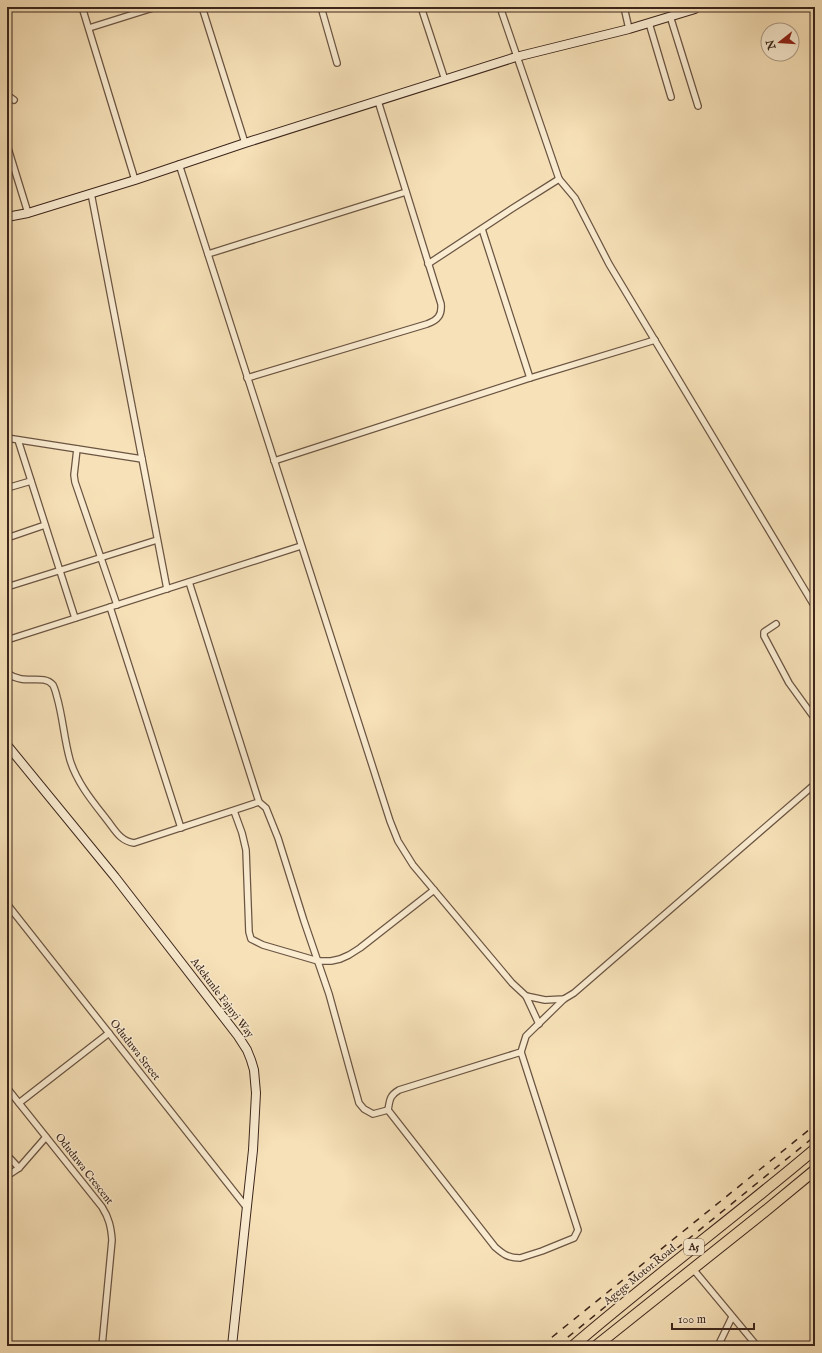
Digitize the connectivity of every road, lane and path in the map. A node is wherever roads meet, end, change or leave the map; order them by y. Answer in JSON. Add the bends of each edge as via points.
{"nodes":[{"id":1,"x":82,"y":7,"type":"edge"},
{"id":2,"x":156,"y":7,"type":"edge"},
{"id":3,"x":202,"y":7,"type":"edge"},
{"id":4,"x":321,"y":7,"type":"edge"},
{"id":5,"x":421,"y":7,"type":"edge"},
{"id":6,"x":500,"y":7,"type":"edge"},
{"id":7,"x":624,"y":7,"type":"edge"},
{"id":8,"x":699,"y":8,"type":"edge"},
{"id":9,"x":670,"y":16,"type":"junction"},
{"id":10,"x":649,"y":23,"type":"junction"},
{"id":11,"x":89,"y":28,"type":"junction"},
{"id":12,"x":629,"y":29,"type":"junction"},
{"id":13,"x":516,"y":57,"type":"junction"},
{"id":14,"x":337,"y":63,"type":"dead end"},
{"id":15,"x":444,"y":80,"type":"junction"},
{"id":16,"x":7,"y":95,"type":"edge"},
{"id":17,"x":670,"y":96,"type":"dead end"},
{"id":18,"x":14,"y":100,"type":"dead end"},
{"id":19,"x":378,"y":101,"type":"junction"},
{"id":20,"x":698,"y":106,"type":"dead end"},
{"id":21,"x":245,"y":143,"type":"junction"},
{"id":22,"x":7,"y":146,"type":"edge"},
{"id":23,"x":179,"y":164,"type":"junction"},
{"id":24,"x":559,"y":179,"type":"junction"},
{"id":25,"x":135,"y":180,"type":"junction"},
{"id":26,"x":406,"y":192,"type":"junction"},
{"id":27,"x":91,"y":193,"type":"junction"},
{"id":28,"x":28,"y":212,"type":"junction"},
{"id":29,"x":7,"y":217,"type":"edge"},
{"id":30,"x":482,"y":229,"type":"junction"},
{"id":31,"x":208,"y":254,"type":"junction"},
{"id":32,"x":428,"y":264,"type":"junction"},
{"id":33,"x":655,"y":340,"type":"junction"},
{"id":34,"x":247,"y":378,"type":"junction"},
{"id":35,"x":530,"y":378,"type":"junction"},
{"id":36,"x":7,"y":438,"type":"edge"},
{"id":37,"x":18,"y":440,"type":"junction"},
{"id":38,"x":77,"y":449,"type":"junction"},
{"id":39,"x":142,"y":459,"type":"junction"},
{"id":40,"x":274,"y":461,"type":"junction"},
{"id":41,"x":31,"y":480,"type":"junction"},
{"id":42,"x":7,"y":488,"type":"edge"},
{"id":43,"x":45,"y":525,"type":"junction"},
{"id":44,"x":7,"y":538,"type":"edge"},
{"id":45,"x":157,"y":540,"type":"junction"},
{"id":46,"x":301,"y":546,"type":"junction"},
{"id":47,"x":100,"y":557,"type":"junction"},
{"id":48,"x":60,"y":571,"type":"junction"},
{"id":49,"x":189,"y":582,"type":"junction"},
{"id":50,"x":7,"y":587,"type":"edge"},
{"id":51,"x":167,"y":589,"type":"junction"},
{"id":52,"x":117,"y":604,"type":"junction"},
{"id":53,"x":815,"y":606,"type":"edge"},
{"id":54,"x":110,"y":607,"type":"junction"},
{"id":55,"x":75,"y":618,"type":"junction"},
{"id":56,"x":776,"y":624,"type":"dead end"},
{"id":57,"x":7,"y":640,"type":"edge"},
{"id":58,"x":7,"y":673,"type":"edge"},
{"id":59,"x":815,"y":719,"type":"edge"},
{"id":60,"x":7,"y":745,"type":"edge"},
{"id":61,"x":815,"y":784,"type":"edge"},
{"id":62,"x":259,"y":802,"type":"junction"},
{"id":63,"x":234,"y":811,"type":"junction"},
{"id":64,"x":181,"y":828,"type":"junction"},
{"id":65,"x":434,"y":890,"type":"junction"},
{"id":66,"x":7,"y":904,"type":"edge"},
{"id":67,"x":318,"y":961,"type":"junction"},
{"id":68,"x":526,"y":996,"type":"junction"},
{"id":69,"x":564,"y":1000,"type":"junction"},
{"id":70,"x":539,"y":1024,"type":"junction"},
{"id":71,"x":108,"y":1032,"type":"junction"},
{"id":72,"x":522,"y":1052,"type":"junction"},
{"id":73,"x":7,"y":1088,"type":"edge"},
{"id":74,"x":18,"y":1103,"type":"junction"},
{"id":75,"x":388,"y":1110,"type":"junction"},
{"id":76,"x":46,"y":1137,"type":"junction"},
{"id":77,"x":815,"y":1149,"type":"edge"},
{"id":78,"x":7,"y":1155,"type":"edge"},
{"id":79,"x":19,"y":1168,"type":"junction"},
{"id":80,"x":815,"y":1170,"type":"edge"},
{"id":81,"x":7,"y":1176,"type":"edge"},
{"id":82,"x":247,"y":1208,"type":"junction"},
{"id":83,"x":693,"y":1269,"type":"junction"},
{"id":84,"x":732,"y":1317,"type":"junction"},
{"id":85,"x":102,"y":1346,"type":"edge"},
{"id":86,"x":232,"y":1346,"type":"edge"},
{"id":87,"x":573,"y":1346,"type":"edge"},
{"id":88,"x":596,"y":1346,"type":"edge"},
{"id":89,"x":718,"y":1346,"type":"edge"},
{"id":90,"x":757,"y":1346,"type":"edge"}],
"edges":[{"from":1,"to":11,"type":"street"},
{"from":2,"to":11,"type":"street"},
{"from":3,"to":21,"type":"street"},
{"from":4,"to":14,"type":"street"},
{"from":5,"to":15,"type":"street"},
{"from":6,"to":13,"type":"street"},
{"from":7,"to":12,"type":"street"},
{"from":8,"to":9,"type":"street"},
{"from":9,"to":10,"type":"street"},
{"from":9,"to":20,"type":"street"},
{"from":10,"to":12,"type":"street"},
{"from":10,"to":17,"type":"street"},
{"from":11,"to":25,"type":"street"},
{"from":12,"to":13,"type":"street"},
{"from":13,"to":15,"type":"street"},
{"from":13,"to":24,"type":"street"},
{"from":15,"to":19,"type":"street"},
{"from":16,"to":18,"type":"street"},
{"from":19,"to":21,"type":"street"},
{"from":19,"to":26,"type":"street"},
{"from":21,"to":23,"type":"street"},
{"from":22,"to":28,"type":"street"},
{"from":23,"to":25,"type":"street"},
{"from":23,"to":31,"type":"street"},
{"from":24,"to":30,"type":"street"},
{"from":24,"to":33,"type":"street","via":[[575,198],[609,264]]},
{"from":25,"to":27,"type":"street"},
{"from":26,"to":31,"type":"street"},
{"from":26,"to":32,"type":"street"},
{"from":27,"to":28,"type":"street"},
{"from":27,"to":39,"type":"street"},
{"from":28,"to":29,"type":"street"},
{"from":30,"to":32,"type":"street"},
{"from":30,"to":35,"type":"street"},
{"from":31,"to":34,"type":"street"},
{"from":32,"to":34,"type":"street","via":[[442,312],[434,322]]},
{"from":33,"to":35,"type":"street"},
{"from":33,"to":53,"type":"street"},
{"from":34,"to":40,"type":"street"},
{"from":35,"to":40,"type":"street"},
{"from":36,"to":37,"type":"street"},
{"from":37,"to":38,"type":"street"},
{"from":37,"to":41,"type":"street"},
{"from":38,"to":39,"type":"street"},
{"from":38,"to":47,"type":"street","via":[[75,482]]},
{"from":39,"to":45,"type":"street"},
{"from":40,"to":46,"type":"street"},
{"from":41,"to":42,"type":"street"},
{"from":41,"to":43,"type":"street"},
{"from":43,"to":44,"type":"street"},
{"from":43,"to":48,"type":"street"},
{"from":45,"to":47,"type":"street"},
{"from":45,"to":51,"type":"street"},
{"from":46,"to":49,"type":"street"},
{"from":46,"to":65,"type":"street","via":[[390,821],[405,853]]},
{"from":47,"to":48,"type":"street"},
{"from":47,"to":52,"type":"street"},
{"from":48,"to":50,"type":"street"},
{"from":48,"to":55,"type":"street"},
{"from":49,"to":51,"type":"street"},
{"from":49,"to":62,"type":"street"},
{"from":51,"to":52,"type":"street"},
{"from":52,"to":54,"type":"street"},
{"from":54,"to":55,"type":"street"},
{"from":54,"to":64,"type":"street"},
{"from":55,"to":57,"type":"street"},
{"from":56,"to":59,"type":"street","via":[[766,629],[764,636],[789,683]]},
{"from":58,"to":64,"type":"street","via":[[20,679],[46,680],[52,684],[70,760],[77,776],[120,837],[126,842],[134,843]]},
{"from":60,"to":82,"type":"street","name":"Adekunle Fajuyi Way","via":[[115,877],[247,1050],[254,1070],[256,1093]]},
{"from":61,"to":69,"type":"street"},
{"from":62,"to":63,"type":"street"},
{"from":62,"to":67,"type":"street","via":[[270,815]]},
{"from":63,"to":64,"type":"street"},
{"from":63,"to":67,"type":"street","via":[[246,850],[247,917],[251,939]]},
{"from":65,"to":67,"type":"street","via":[[349,955],[331,961]]},
{"from":65,"to":68,"type":"street","via":[[512,983]]},
{"from":66,"to":71,"type":"street","name":"Oduduwa Street"},
{"from":67,"to":75,"type":"street","via":[[359,1103],[373,1114]]},
{"from":68,"to":69,"type":"street"},
{"from":68,"to":70,"type":"street"},
{"from":69,"to":70,"type":"street"},
{"from":70,"to":72,"type":"street","via":[[526,1036]]},
{"from":71,"to":74,"type":"street"},
{"from":71,"to":82,"type":"street","name":"Oduduwa Street"},
{"from":72,"to":75,"type":"street","via":[[398,1090],[392,1094]]},
{"from":72,"to":75,"type":"street","via":[[578,1230],[574,1238],[566,1242],[520,1258],[504,1255],[495,1247]]},
{"from":73,"to":74,"type":"street","name":"Oduduwa Crescent"},
{"from":74,"to":76,"type":"street","name":"Oduduwa Crescent"},
{"from":76,"to":79,"type":"street"},
{"from":76,"to":85,"type":"street","name":"Oduduwa Crescent","via":[[102,1207],[112,1226]]},
{"from":77,"to":87,"type":"highway","name":"Agege Motor Road","number":"A5"},
{"from":78,"to":79,"type":"street"},
{"from":79,"to":81,"type":"street"},
{"from":80,"to":83,"type":"highway","number":"A5"},
{"from":82,"to":86,"type":"street","name":"Adekunle Fajuyi Way"},
{"from":83,"to":84,"type":"street"},
{"from":83,"to":88,"type":"highway","number":"A5"},
{"from":84,"to":89,"type":"street"},
{"from":84,"to":90,"type":"street"}]}
